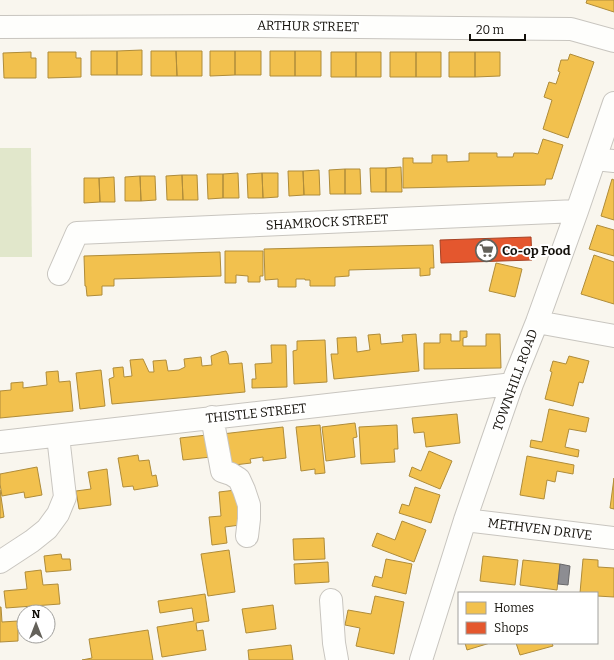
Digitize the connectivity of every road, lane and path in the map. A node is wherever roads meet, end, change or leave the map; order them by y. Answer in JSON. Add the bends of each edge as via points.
{"nodes":[{"id":1,"x":0,"y":27,"type":"edge"},
{"id":2,"x":614,"y":41,"type":"edge"},
{"id":3,"x":614,"y":103,"type":"edge"},
{"id":4,"x":605,"y":160,"type":"edge"},
{"id":5,"x":577,"y":211,"type":"junction"},
{"id":6,"x":59,"y":274,"type":"dead end"},
{"id":7,"x":537,"y":322,"type":"junction"},
{"id":8,"x":614,"y":336,"type":"edge"},
{"id":9,"x":512,"y":384,"type":"junction"},
{"id":10,"x":212,"y":418,"type":"junction"},
{"id":11,"x":58,"y":436,"type":"junction"},
{"id":12,"x":0,"y":442,"type":"edge"},
{"id":13,"x":465,"y":520,"type":"junction"},
{"id":14,"x":247,"y":536,"type":"dead end"},
{"id":15,"x":614,"y":538,"type":"edge"},
{"id":16,"x":0,"y":562,"type":"edge"},
{"id":17,"x":332,"y":600,"type":"dead end"},
{"id":18,"x":337,"y":660,"type":"edge"},
{"id":19,"x":421,"y":660,"type":"edge"}],
"edges":[{"from":1,"to":2,"type":"street","name":"ARTHUR STREET","via":[[570,29]]},
{"from":3,"to":4,"type":"street","name":"TOWNHILL ROAD"},
{"from":4,"to":5,"type":"street","name":"TOWNHILL ROAD"},
{"from":5,"to":6,"type":"street","name":"SHAMROCK STREET","via":[[77,233]]},
{"from":5,"to":7,"type":"street","name":"TOWNHILL ROAD"},
{"from":7,"to":8,"type":"street"},
{"from":7,"to":9,"type":"street","name":"TOWNHILL ROAD"},
{"from":9,"to":10,"type":"street","name":"THISTLE STREET"},
{"from":9,"to":13,"type":"street","name":"TOWNHILL ROAD"},
{"from":10,"to":11,"type":"street","name":"THISTLE STREET"},
{"from":10,"to":14,"type":"street","via":[[222,471],[239,479],[250,505]]},
{"from":11,"to":12,"type":"street","name":"THISTLE STREET"},
{"from":11,"to":16,"type":"street","via":[[65,497],[58,514],[47,529]]},
{"from":13,"to":15,"type":"street","name":"METHVEN DRIVE"},
{"from":13,"to":19,"type":"street","name":"TOWNHILL ROAD"},
{"from":17,"to":18,"type":"street"}]}
